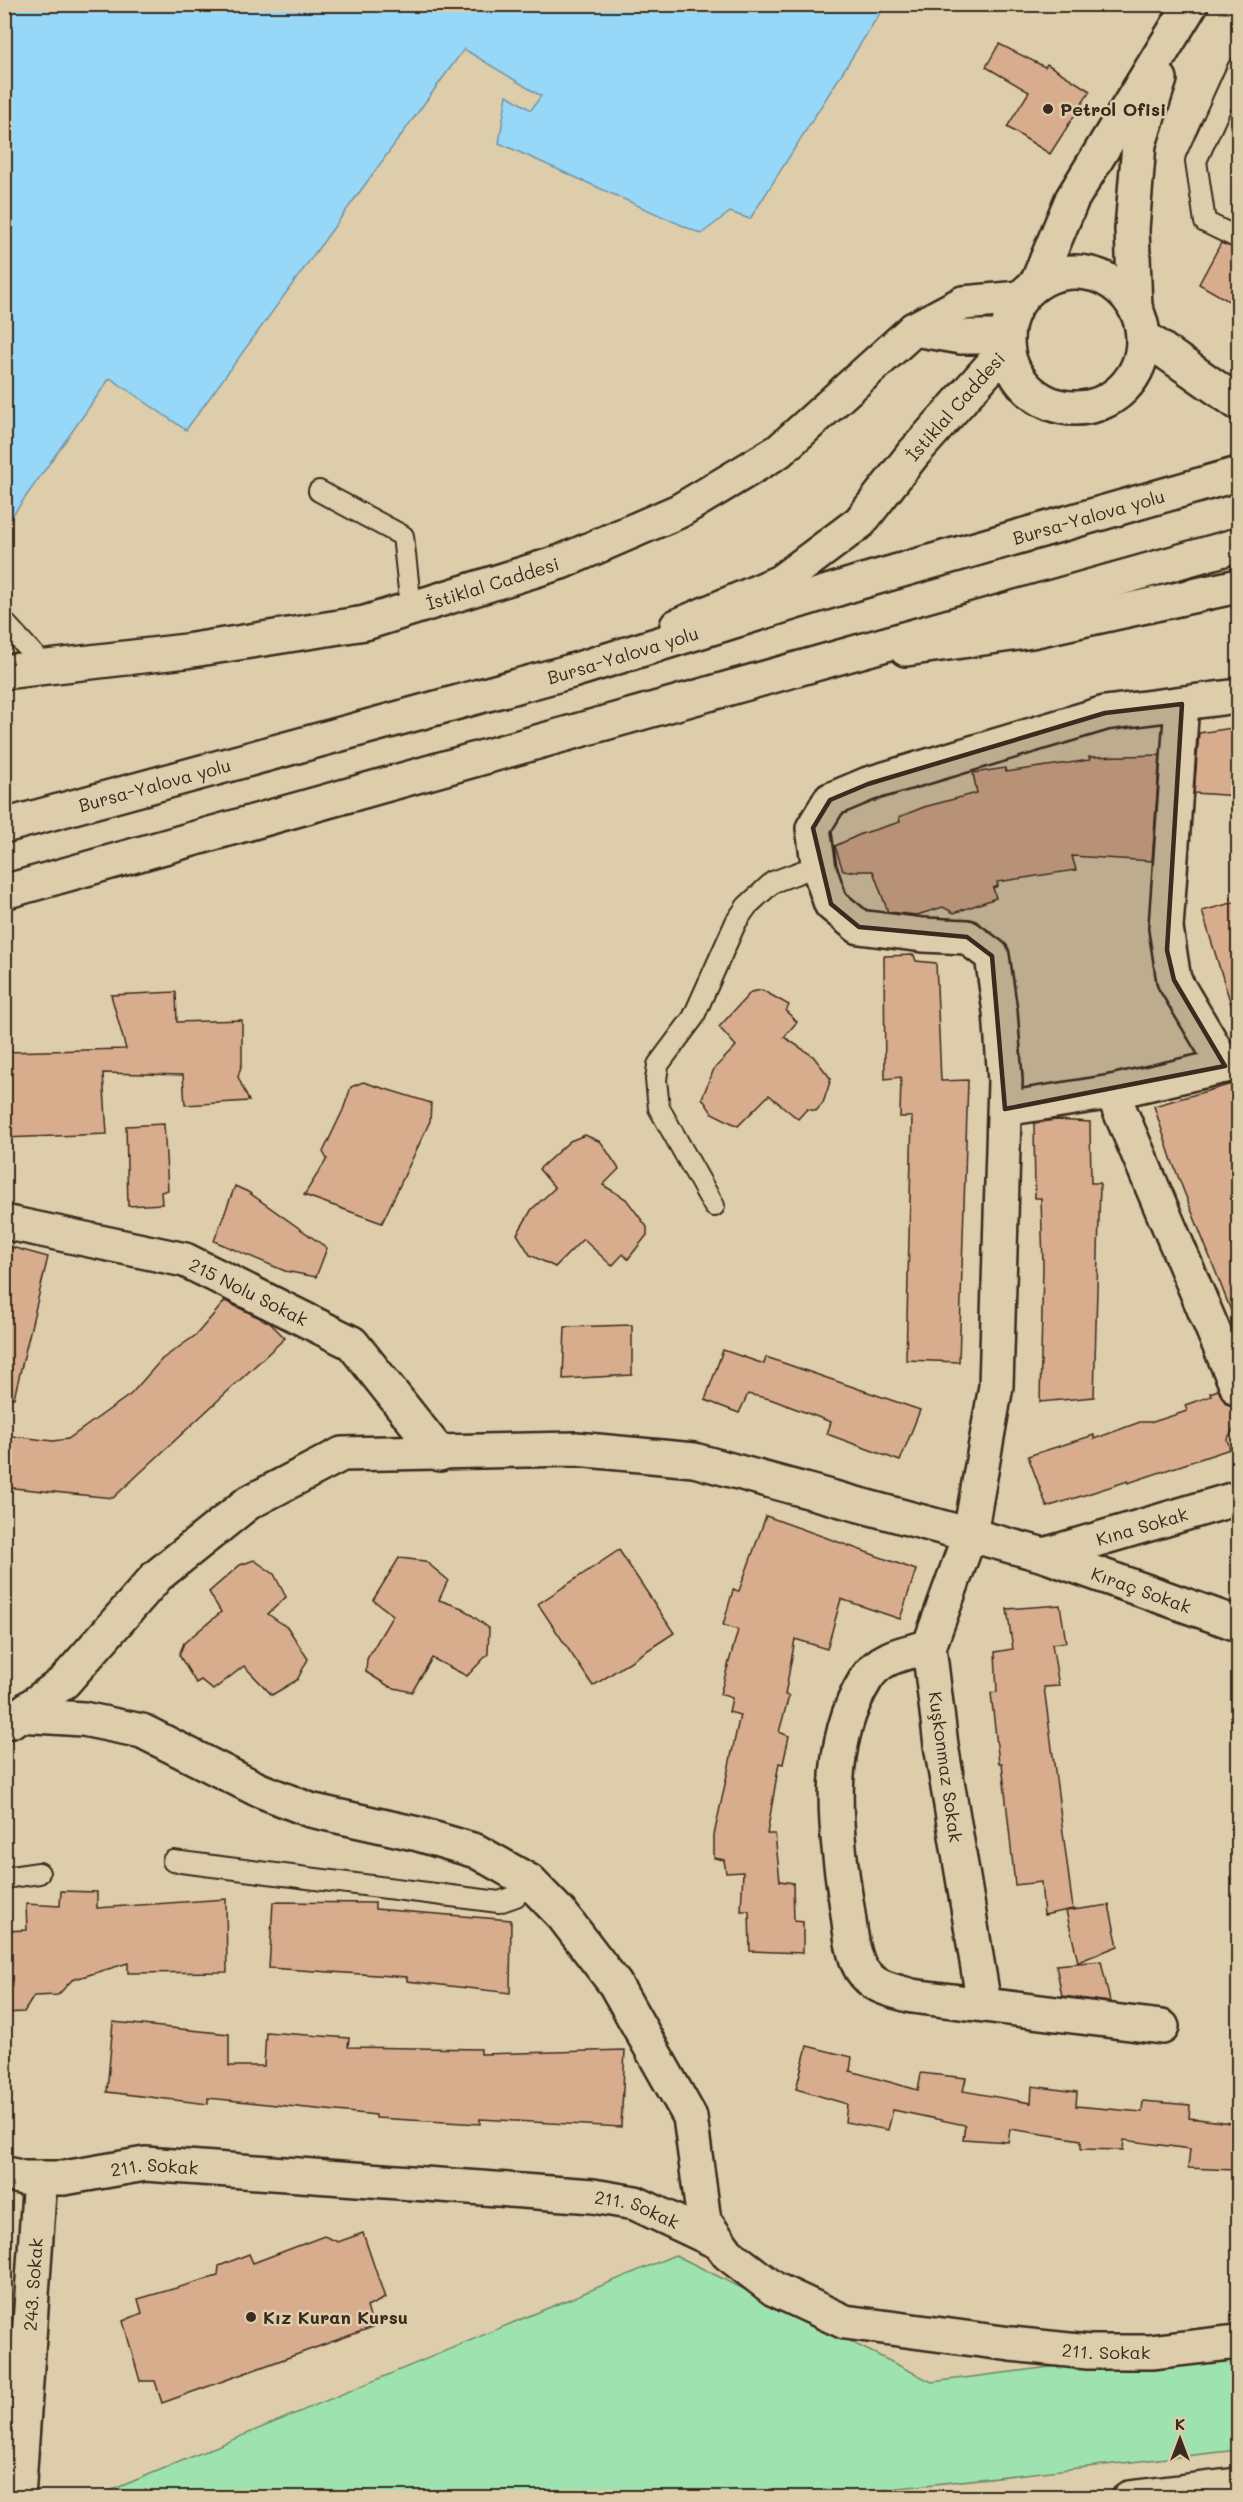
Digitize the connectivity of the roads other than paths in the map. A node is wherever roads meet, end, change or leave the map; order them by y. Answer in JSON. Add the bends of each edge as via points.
{"nodes":[{"id":1,"x":1183,"y":16,"type":"edge"},
{"id":2,"x":1239,"y":68,"type":"edge"},
{"id":3,"x":1239,"y":238,"type":"edge"},
{"id":4,"x":1029,"y":290,"type":"junction"},
{"id":5,"x":1139,"y":322,"type":"junction"},
{"id":6,"x":914,"y":329,"type":"junction"},
{"id":7,"x":1007,"y":343,"type":"junction"},
{"id":8,"x":1239,"y":403,"type":"edge"},
{"id":9,"x":1239,"y":474,"type":"edge"},
{"id":10,"x":320,"y":491,"type":"dead end"},
{"id":11,"x":1239,"y":545,"type":"edge"},
{"id":12,"x":1239,"y":586,"type":"edge"},
{"id":13,"x":411,"y":608,"type":"junction"},
{"id":14,"x":4,"y":622,"type":"edge"},
{"id":15,"x":833,"y":660,"type":"junction"},
{"id":16,"x":46,"y":668,"type":"junction"},
{"id":17,"x":572,"y":671,"type":"junction"},
{"id":18,"x":4,"y":672,"type":"edge"},
{"id":19,"x":1239,"y":696,"type":"edge"},
{"id":20,"x":1182,"y":704,"type":"junction"},
{"id":21,"x":4,"y":826,"type":"edge"},
{"id":22,"x":819,"y":869,"type":"junction"},
{"id":23,"x":4,"y":892,"type":"edge"},
{"id":24,"x":1232,"y":1065,"type":"edge"},
{"id":25,"x":1112,"y":1092,"type":"junction"},
{"id":26,"x":1005,"y":1110,"type":"junction"},
{"id":27,"x":714,"y":1206,"type":"dead end"},
{"id":28,"x":4,"y":1222,"type":"edge"},
{"id":29,"x":1239,"y":1389,"type":"edge"},
{"id":30,"x":440,"y":1454,"type":"junction"},
{"id":31,"x":1239,"y":1498,"type":"edge"},
{"id":32,"x":970,"y":1534,"type":"junction"},
{"id":33,"x":1044,"y":1555,"type":"junction"},
{"id":34,"x":1239,"y":1624,"type":"edge"},
{"id":35,"x":929,"y":1647,"type":"junction"},
{"id":36,"x":12,"y":1720,"type":"edge"},
{"id":37,"x":173,"y":1861,"type":"dead end"},
{"id":38,"x":39,"y":1873,"type":"dead end"},
{"id":39,"x":4,"y":1878,"type":"edge"},
{"id":40,"x":529,"y":1881,"type":"junction"},
{"id":41,"x":984,"y":2004,"type":"junction"},
{"id":42,"x":1162,"y":2027,"type":"dead end"},
{"id":43,"x":4,"y":2172,"type":"edge"},
{"id":44,"x":40,"y":2178,"type":"junction"},
{"id":45,"x":720,"y":2243,"type":"junction"},
{"id":46,"x":1239,"y":2342,"type":"edge"},
{"id":47,"x":1239,"y":2485,"type":"edge"},
{"id":48,"x":18,"y":2498,"type":"edge"},
{"id":49,"x":1129,"y":2498,"type":"edge"}],
"edges":[{"from":1,"to":4,"type":"main road","via":[[1072,199]]},
{"from":1,"to":5,"type":"main road","via":[[1139,144],[1132,229]]},
{"from":2,"to":3,"type":"lane","via":[[1196,161],[1206,222]]},
{"from":4,"to":5,"type":"main road","via":[[1057,274],[1079,272],[1102,277],[1121,290]]},
{"from":4,"to":6,"type":"main road","name":"İstiklal Caddesi","via":[[963,303]]},
{"from":4,"to":7,"type":"main road","via":[[1010,317]]},
{"from":5,"to":7,"type":"main road","via":[[1134,373],[1119,391],[1100,403],[1077,407],[1054,405],[1035,395],[1019,380]]},
{"from":5,"to":8,"type":"main road"},
{"from":6,"to":7,"type":"main road","name":"İstiklal Caddesi"},
{"from":6,"to":13,"type":"main road","name":"İstiklal Caddesi","via":[[779,451],[679,511],[561,562]]},
{"from":7,"to":17,"type":"main road","name":"İstiklal Caddesi","via":[[860,522],[780,582]]},
{"from":9,"to":17,"type":"main road","name":"Bursa-Yalova yolu","via":[[860,582]]},
{"from":10,"to":13,"type":"lane","via":[[403,536]]},
{"from":11,"to":15,"type":"main road"},
{"from":12,"to":15,"type":"main road","via":[[1032,632]]},
{"from":13,"to":16,"type":"main road","name":"İstiklal Caddesi","via":[[365,622],[186,651]]},
{"from":14,"to":16,"type":"lane"},
{"from":15,"to":23,"type":"main road"},
{"from":16,"to":18,"type":"main road","name":"İstiklal Caddesi"},
{"from":17,"to":21,"type":"main road","name":"Bursa-Yalova yolu"},
{"from":19,"to":20,"type":"main road","name":"Kuşkonmaz Sokak"},
{"from":20,"to":22,"type":"main road","name":"Kuşkonmaz Sokak","via":[[1105,714],[868,784],[830,800],[813,828]]},
{"from":20,"to":24,"type":"main road","via":[[1167,950],[1174,980]]},
{"from":22,"to":26,"type":"main road","name":"Kuşkonmaz Sokak","via":[[831,904],[859,927],[967,937],[992,956],[1000,1012]]},
{"from":22,"to":27,"type":"lane","via":[[773,882],[747,906],[693,1018],[658,1065],[659,1108]]},
{"from":24,"to":25,"type":"main road"},
{"from":25,"to":26,"type":"main road"},
{"from":25,"to":29,"type":"main road"},
{"from":26,"to":32,"type":"main road","name":"Kuşkonmaz Sokak","via":[[996,1386]]},
{"from":28,"to":30,"type":"main road","name":"215 Nolu Sokak","via":[[184,1260],[352,1343]]},
{"from":30,"to":32,"type":"main road","name":"Kıraç Sokak","via":[[576,1449],[694,1460]]},
{"from":30,"to":36,"type":"main road","name":"Kıraç Sokak","via":[[342,1454],[248,1503],[157,1576],[64,1682]]},
{"from":31,"to":33,"type":"main road","name":"Kına Sokak"},
{"from":32,"to":33,"type":"main road","name":"Kıraç Sokak"},
{"from":32,"to":35,"type":"main road","name":"Kuşkonmaz Sokak"},
{"from":33,"to":34,"type":"main road","name":"Kıraç Sokak"},
{"from":35,"to":41,"type":"main road","name":"Kuşkonmaz Sokak","via":[[941,1745]]},
{"from":35,"to":41,"type":"main road","via":[[886,1658],[867,1678],[849,1717],[835,1793],[844,1891],[861,1968],[876,1986],[912,1996]]},
{"from":36,"to":40,"type":"main road","via":[[84,1719],[142,1731],[257,1789],[310,1810],[476,1851]]},
{"from":37,"to":40,"type":"lane","via":[[490,1902],[516,1896]]},
{"from":38,"to":39,"type":"lane"},
{"from":40,"to":45,"type":"main road","via":[[563,1916],[615,1984],[690,2117],[704,2221]]},
{"from":41,"to":42,"type":"main road"},
{"from":43,"to":44,"type":"main road","name":"211. Sokak"},
{"from":44,"to":45,"type":"main road","name":"211. Sokak","via":[[64,2178],[145,2164],[593,2196],[635,2203]]},
{"from":44,"to":48,"type":"main road","name":"243. Sokak"},
{"from":45,"to":46,"type":"main road","name":"211. Sokak","via":[[728,2254],[774,2289],[844,2322],[1088,2352],[1151,2352]]},
{"from":47,"to":49,"type":"main road"}]}
